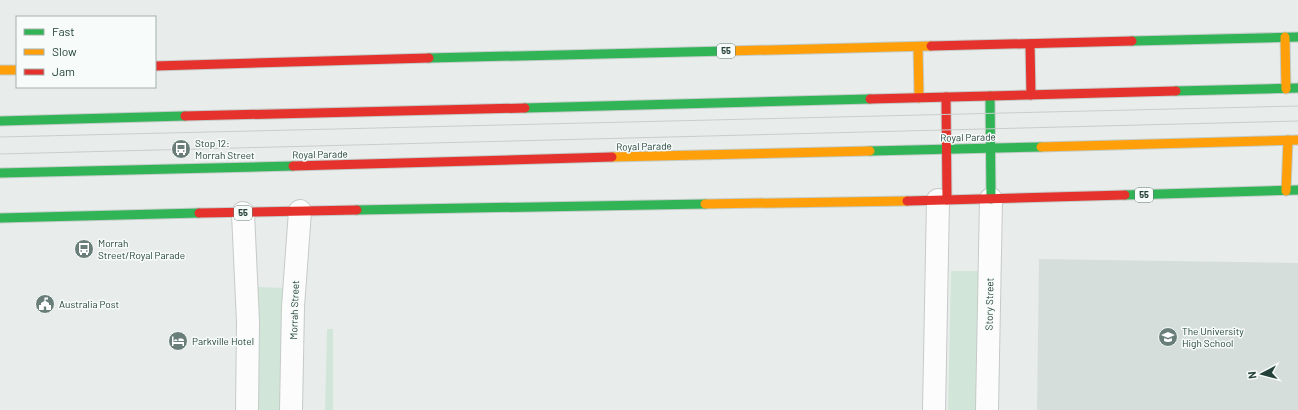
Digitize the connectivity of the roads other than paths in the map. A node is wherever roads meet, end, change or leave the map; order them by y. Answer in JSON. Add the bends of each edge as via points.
{"nodes":[{"id":1,"x":1285,"y":37,"type":"junction"},
{"id":2,"x":1298,"y":37,"type":"edge"},
{"id":3,"x":1030,"y":44,"type":"junction"},
{"id":4,"x":918,"y":47,"type":"junction"},
{"id":5,"x":156,"y":66,"type":"edge"},
{"id":6,"x":0,"y":70,"type":"edge"},
{"id":7,"x":16,"y":70,"type":"edge"},
{"id":8,"x":1286,"y":88,"type":"junction"},
{"id":9,"x":1298,"y":88,"type":"edge"},
{"id":10,"x":1031,"y":95,"type":"junction"},
{"id":11,"x":990,"y":96,"type":"junction"},
{"id":12,"x":946,"y":97,"type":"junction"},
{"id":13,"x":919,"y":98,"type":"junction"},
{"id":14,"x":0,"y":121,"type":"edge"},
{"id":15,"x":1288,"y":140,"type":"junction"},
{"id":16,"x":1298,"y":140,"type":"edge"},
{"id":17,"x":990,"y":148,"type":"junction"},
{"id":18,"x":947,"y":149,"type":"junction"},
{"id":19,"x":0,"y":173,"type":"edge"},
{"id":20,"x":1298,"y":190,"type":"edge"},
{"id":21,"x":1286,"y":191,"type":"junction"},
{"id":22,"x":991,"y":199,"type":"junction"},
{"id":23,"x":943,"y":200,"type":"junction"},
{"id":24,"x":300,"y":211,"type":"junction"},
{"id":25,"x":244,"y":213,"type":"junction"},
{"id":26,"x":0,"y":218,"type":"edge"},
{"id":27,"x":246,"y":410,"type":"edge"},
{"id":28,"x":291,"y":410,"type":"edge"},
{"id":29,"x":934,"y":410,"type":"edge"},
{"id":30,"x":987,"y":410,"type":"edge"}],
"edges":[{"from":1,"to":2,"type":"main road","number":"55"},
{"from":1,"to":3,"type":"main road","number":"55"},
{"from":1,"to":8,"type":"main road"},
{"from":3,"to":4,"type":"main road","number":"55"},
{"from":3,"to":10,"type":"main road"},
{"from":4,"to":5,"type":"main road","number":"55"},
{"from":4,"to":13,"type":"main road"},
{"from":6,"to":7,"type":"main road"},
{"from":8,"to":9,"type":"main road"},
{"from":8,"to":10,"type":"main road"},
{"from":10,"to":11,"type":"main road"},
{"from":11,"to":12,"type":"main road"},
{"from":11,"to":17,"type":"main road"},
{"from":12,"to":13,"type":"main road"},
{"from":12,"to":18,"type":"main road"},
{"from":13,"to":14,"type":"main road"},
{"from":15,"to":16,"type":"main road","name":"Royal Parade"},
{"from":15,"to":17,"type":"main road","name":"Royal Parade"},
{"from":15,"to":21,"type":"main road"},
{"from":17,"to":18,"type":"main road","name":"Royal Parade"},
{"from":17,"to":22,"type":"main road"},
{"from":18,"to":19,"type":"main road","name":"Royal Parade"},
{"from":18,"to":23,"type":"main road"},
{"from":20,"to":21,"type":"main road","number":"55"},
{"from":21,"to":22,"type":"main road","number":"55"},
{"from":22,"to":23,"type":"main road","number":"55"},
{"from":22,"to":30,"type":"street","name":"Story Street"},
{"from":23,"to":24,"type":"main road","number":"55"},
{"from":23,"to":29,"type":"street"},
{"from":24,"to":25,"type":"main road","number":"55"},
{"from":24,"to":28,"type":"street","name":"Morrah Street","via":[[293,300]]},
{"from":25,"to":26,"type":"main road","number":"55"},
{"from":25,"to":27,"type":"street","via":[[248,322]]}]}
